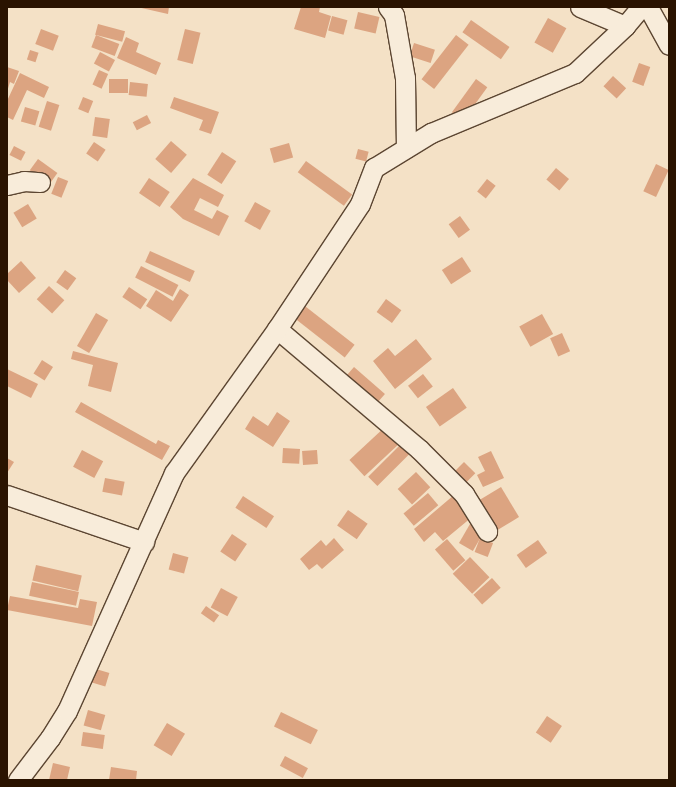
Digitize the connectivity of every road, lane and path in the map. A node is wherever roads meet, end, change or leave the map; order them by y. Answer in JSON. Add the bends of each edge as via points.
{"nodes":[{"id":1,"x":388,"y":7,"type":"edge"},
{"id":2,"x":580,"y":7,"type":"edge"},
{"id":3,"x":641,"y":7,"type":"edge"},
{"id":4,"x":648,"y":7,"type":"edge"},
{"id":5,"x":625,"y":26,"type":"junction"},
{"id":6,"x":669,"y":45,"type":"edge"},
{"id":7,"x":406,"y":148,"type":"junction"},
{"id":8,"x":40,"y":182,"type":"dead end"},
{"id":9,"x":7,"y":185,"type":"edge"},
{"id":10,"x":277,"y":329,"type":"junction"},
{"id":11,"x":7,"y":495,"type":"edge"},
{"id":12,"x":487,"y":531,"type":"dead end"},
{"id":13,"x":144,"y":542,"type":"junction"},
{"id":14,"x":18,"y":780,"type":"edge"}],
"edges":[{"from":1,"to":7,"type":"street","via":[[394,15],[405,78]]},
{"from":2,"to":5,"type":"street"},
{"from":3,"to":5,"type":"street"},
{"from":4,"to":6,"type":"street"},
{"from":5,"to":7,"type":"street","via":[[575,73],[431,133]]},
{"from":7,"to":10,"type":"street","via":[[374,168],[360,204]]},
{"from":8,"to":9,"type":"street","via":[[24,181]]},
{"from":10,"to":12,"type":"street","via":[[419,449],[464,494]]},
{"from":10,"to":13,"type":"street","via":[[174,473]]},
{"from":11,"to":13,"type":"street"},
{"from":13,"to":14,"type":"street","via":[[67,711]]}]}
